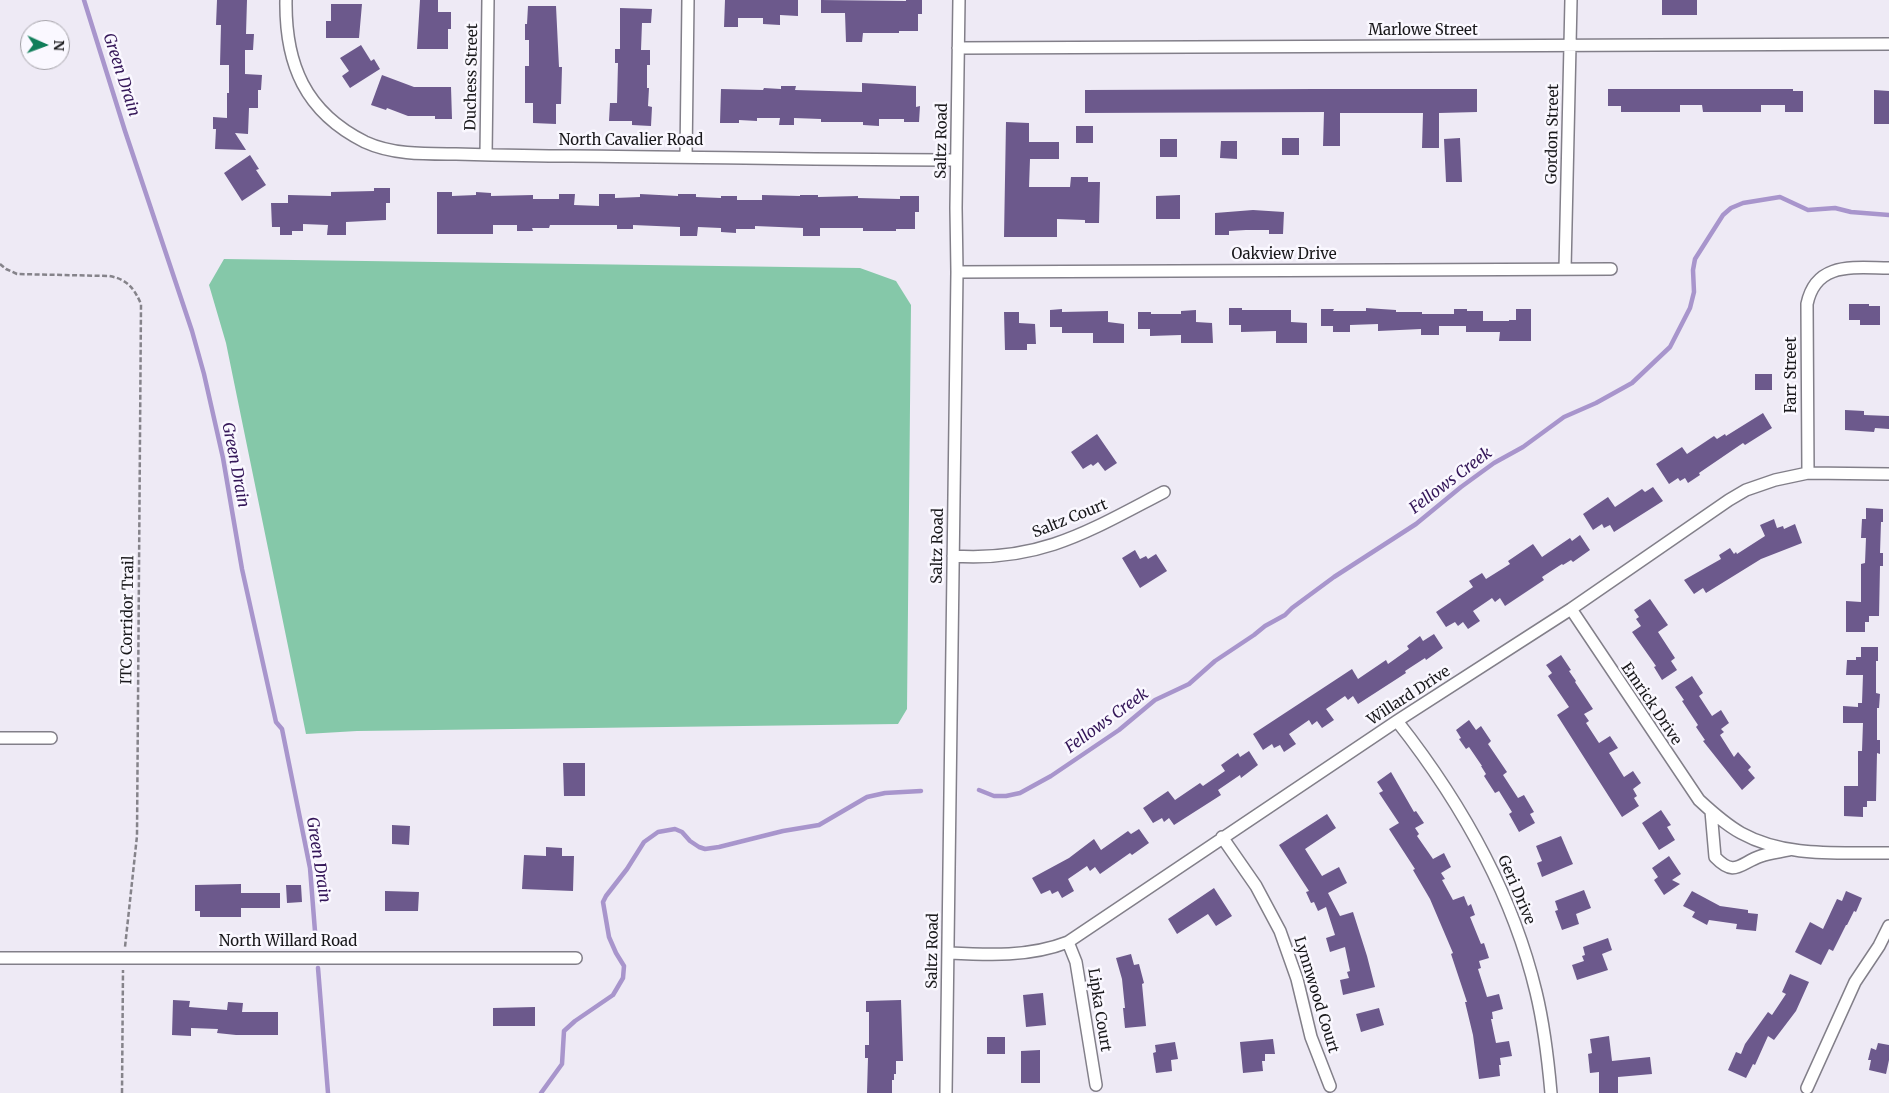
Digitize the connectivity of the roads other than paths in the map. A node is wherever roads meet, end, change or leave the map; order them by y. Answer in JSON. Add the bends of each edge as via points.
{"nodes":[{"id":1,"x":286,"y":0,"type":"edge"},
{"id":2,"x":488,"y":0,"type":"edge"},
{"id":3,"x":688,"y":0,"type":"edge"},
{"id":4,"x":958,"y":0,"type":"edge"},
{"id":5,"x":1571,"y":0,"type":"edge"},
{"id":6,"x":1889,"y":44,"type":"edge"},
{"id":7,"x":1570,"y":46,"type":"junction"},
{"id":8,"x":958,"y":48,"type":"junction"},
{"id":9,"x":486,"y":155,"type":"junction"},
{"id":10,"x":686,"y":156,"type":"junction"},
{"id":11,"x":956,"y":160,"type":"junction"},
{"id":12,"x":1889,"y":268,"type":"edge"},
{"id":13,"x":1565,"y":269,"type":"junction"},
{"id":14,"x":1611,"y":269,"type":"dead end"},
{"id":15,"x":957,"y":272,"type":"junction"},
{"id":16,"x":1808,"y":473,"type":"junction"},
{"id":17,"x":1889,"y":474,"type":"edge"},
{"id":18,"x":1164,"y":492,"type":"dead end"},
{"id":19,"x":953,"y":556,"type":"junction"},
{"id":20,"x":1570,"y":609,"type":"junction"},
{"id":21,"x":1397,"y":721,"type":"junction"},
{"id":22,"x":0,"y":738,"type":"edge"},
{"id":23,"x":51,"y":738,"type":"dead end"},
{"id":24,"x":1711,"y":811,"type":"junction"},
{"id":25,"x":1222,"y":837,"type":"junction"},
{"id":26,"x":1790,"y":850,"type":"junction"},
{"id":27,"x":1889,"y":854,"type":"edge"},
{"id":28,"x":1889,"y":926,"type":"edge"},
{"id":29,"x":1068,"y":942,"type":"junction"},
{"id":30,"x":949,"y":952,"type":"junction"},
{"id":31,"x":0,"y":958,"type":"edge"},
{"id":32,"x":576,"y":958,"type":"dead end"},
{"id":33,"x":1096,"y":1085,"type":"dead end"},
{"id":34,"x":1330,"y":1086,"type":"dead end"},
{"id":35,"x":1806,"y":1088,"type":"dead end"},
{"id":36,"x":946,"y":1093,"type":"edge"},
{"id":37,"x":1552,"y":1093,"type":"edge"}],
"edges":[{"from":1,"to":9,"type":"street","name":"North Cavalier Road","via":[[287,31],[299,78],[319,107],[348,132],[386,149]]},
{"from":2,"to":9,"type":"street","name":"Duchess Street"},
{"from":3,"to":10,"type":"street"},
{"from":4,"to":8,"type":"street","name":"Saltz Road"},
{"from":5,"to":7,"type":"street","name":"Gordon Street"},
{"from":6,"to":7,"type":"street","name":"Marlowe Street"},
{"from":7,"to":8,"type":"street","name":"Marlowe Street"},
{"from":7,"to":13,"type":"street","name":"Gordon Street"},
{"from":8,"to":11,"type":"street","name":"Saltz Road"},
{"from":9,"to":10,"type":"street","name":"North Cavalier Road"},
{"from":10,"to":11,"type":"street","name":"North Cavalier Road"},
{"from":11,"to":15,"type":"street","name":"Saltz Road"},
{"from":12,"to":16,"type":"street","name":"Farr Street","via":[[1831,272],[1818,281],[1809,294]]},
{"from":13,"to":14,"type":"street","name":"Oakview Drive"},
{"from":13,"to":15,"type":"street","name":"Oakview Drive"},
{"from":15,"to":19,"type":"street","name":"Saltz Road"},
{"from":16,"to":17,"type":"street","name":"Willard Drive"},
{"from":16,"to":20,"type":"street","name":"Willard Drive","via":[[1746,490]]},
{"from":18,"to":19,"type":"street","name":"Saltz Court","via":[[1085,532],[1043,549],[999,557]]},
{"from":19,"to":30,"type":"street","name":"Saltz Road"},
{"from":20,"to":21,"type":"street","name":"Willard Drive"},
{"from":20,"to":24,"type":"street","name":"Emrick Drive","via":[[1673,764]]},
{"from":21,"to":25,"type":"street","name":"Willard Drive"},
{"from":21,"to":37,"type":"street","name":"Geri Drive","via":[[1438,775],[1468,823],[1512,915],[1536,992]]},
{"from":22,"to":23,"type":"street"},
{"from":24,"to":26,"type":"street","name":"Emrick Drive","via":[[1742,834]]},
{"from":24,"to":26,"type":"street","name":"Emrick Drive","via":[[1715,857],[1728,868],[1740,868],[1764,855]]},
{"from":25,"to":29,"type":"street","name":"Willard Drive"},
{"from":25,"to":34,"type":"street","name":"Lynnwood Court","via":[[1256,886],[1280,931],[1298,979],[1311,1037]]},
{"from":26,"to":27,"type":"street","name":"Emrick Drive"},
{"from":28,"to":35,"type":"street","via":[[1855,982]]},
{"from":29,"to":30,"type":"street","name":"Willard Drive","via":[[1024,953]]},
{"from":29,"to":33,"type":"street","name":"Lipka Court","via":[[1076,962]]},
{"from":30,"to":36,"type":"street","name":"Saltz Road"},
{"from":31,"to":32,"type":"street","name":"North Willard Road"}]}
